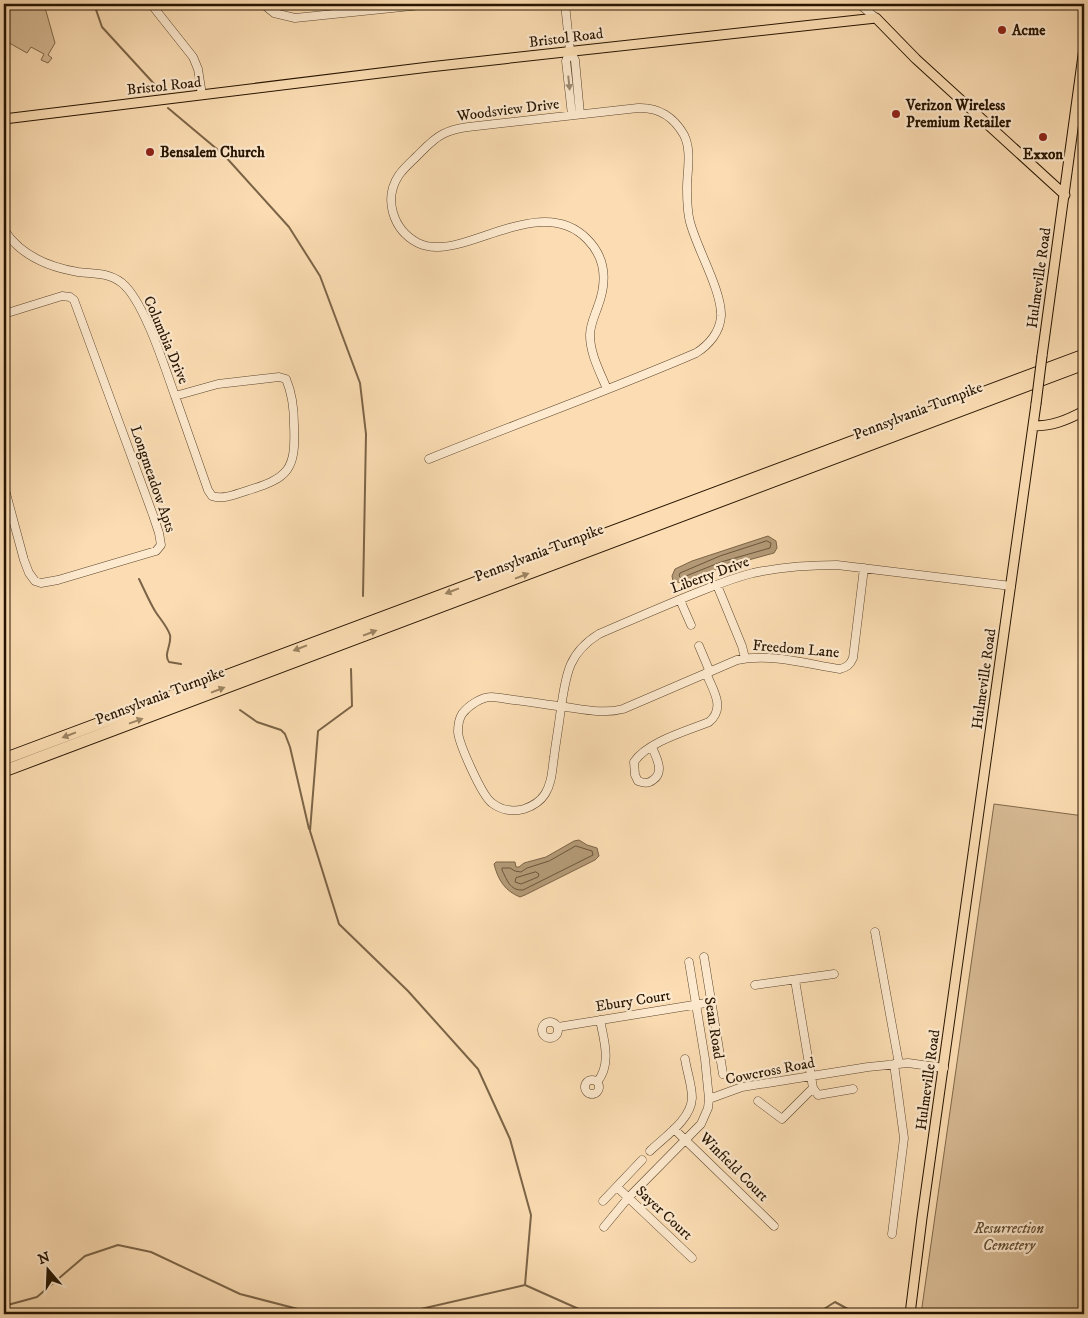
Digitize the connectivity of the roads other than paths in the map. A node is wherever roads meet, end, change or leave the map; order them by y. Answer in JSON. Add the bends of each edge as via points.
{"nodes":[{"id":1,"x":151,"y":4,"type":"edge"},
{"id":2,"x":263,"y":4,"type":"edge"},
{"id":3,"x":417,"y":4,"type":"edge"},
{"id":4,"x":431,"y":4,"type":"edge"},
{"id":5,"x":566,"y":4,"type":"edge"},
{"id":6,"x":859,"y":4,"type":"edge"},
{"id":7,"x":876,"y":18,"type":"junction"},
{"id":8,"x":1084,"y":48,"type":"edge"},
{"id":9,"x":570,"y":51,"type":"junction"},
{"id":10,"x":202,"y":95,"type":"junction"},
{"id":11,"x":576,"y":115,"type":"junction"},
{"id":12,"x":4,"y":119,"type":"edge"},
{"id":13,"x":1065,"y":195,"type":"junction"},
{"id":14,"x":4,"y":230,"type":"edge"},
{"id":15,"x":4,"y":314,"type":"edge"},
{"id":16,"x":1084,"y":356,"type":"edge"},
{"id":17,"x":1084,"y":364,"type":"edge"},
{"id":18,"x":607,"y":389,"type":"junction"},
{"id":19,"x":175,"y":396,"type":"junction"},
{"id":20,"x":1084,"y":412,"type":"edge"},
{"id":21,"x":1033,"y":426,"type":"junction"},
{"id":22,"x":429,"y":459,"type":"dead end"},
{"id":23,"x":4,"y":486,"type":"edge"},
{"id":24,"x":864,"y":568,"type":"junction"},
{"id":25,"x":717,"y":585,"type":"junction"},
{"id":26,"x":1011,"y":586,"type":"junction"},
{"id":27,"x":680,"y":600,"type":"junction"},
{"id":28,"x":691,"y":625,"type":"dead end"},
{"id":29,"x":700,"y":646,"type":"dead end"},
{"id":30,"x":745,"y":658,"type":"junction"},
{"id":31,"x":708,"y":672,"type":"junction"},
{"id":32,"x":561,"y":706,"type":"junction"},
{"id":33,"x":652,"y":746,"type":"junction"},
{"id":34,"x":4,"y":760,"type":"edge"},
{"id":35,"x":4,"y":771,"type":"edge"},
{"id":36,"x":875,"y":932,"type":"dead end"},
{"id":37,"x":704,"y":956,"type":"dead end"},
{"id":38,"x":689,"y":962,"type":"dead end"},
{"id":39,"x":834,"y":974,"type":"dead end"},
{"id":40,"x":795,"y":980,"type":"junction"},
{"id":41,"x":755,"y":985,"type":"dead end"},
{"id":42,"x":712,"y":1002,"type":"junction"},
{"id":43,"x":696,"y":1005,"type":"junction"},
{"id":44,"x":600,"y":1020,"type":"junction"},
{"id":45,"x":558,"y":1028,"type":"dead end"},
{"id":46,"x":685,"y":1059,"type":"dead end"},
{"id":47,"x":896,"y":1064,"type":"junction"},
{"id":48,"x":944,"y":1068,"type":"junction"},
{"id":49,"x":723,"y":1074,"type":"dead end"},
{"id":50,"x":810,"y":1076,"type":"junction"},
{"id":51,"x":597,"y":1082,"type":"dead end"},
{"id":52,"x":812,"y":1088,"type":"junction"},
{"id":53,"x":853,"y":1089,"type":"dead end"},
{"id":54,"x":710,"y":1098,"type":"junction"},
{"id":55,"x":758,"y":1101,"type":"dead end"},
{"id":56,"x":674,"y":1128,"type":"junction"},
{"id":57,"x":686,"y":1140,"type":"junction"},
{"id":58,"x":650,"y":1151,"type":"dead end"},
{"id":59,"x":642,"y":1160,"type":"dead end"},
{"id":60,"x":617,"y":1187,"type":"junction"},
{"id":61,"x":628,"y":1198,"type":"junction"},
{"id":62,"x":604,"y":1202,"type":"dead end"},
{"id":63,"x":774,"y":1226,"type":"dead end"},
{"id":64,"x":604,"y":1227,"type":"dead end"},
{"id":65,"x":892,"y":1234,"type":"dead end"},
{"id":66,"x":692,"y":1258,"type":"dead end"},
{"id":67,"x":910,"y":1314,"type":"edge"}],
"edges":[{"from":1,"to":10,"type":"street","via":[[193,57]]},
{"from":2,"to":3,"type":"street","via":[[274,13],[295,18]]},
{"from":3,"to":4,"type":"street"},
{"from":5,"to":9,"type":"street"},
{"from":6,"to":7,"type":"street"},
{"from":7,"to":9,"type":"main road","name":"Bristol Road"},
{"from":7,"to":13,"type":"main road","via":[[920,63]]},
{"from":8,"to":13,"type":"main road","name":"Hulmeville Road"},
{"from":9,"to":10,"type":"main road","name":"Bristol Road"},
{"from":9,"to":11,"type":"street","via":[[566,61]]},
{"from":10,"to":12,"type":"main road","name":"Bristol Road"},
{"from":11,"to":18,"type":"street","name":"Woodsview Drive","via":[[650,108],[662,112],[678,126],[687,147],[690,222],[720,308],[720,324],[708,345]]},
{"from":11,"to":18,"type":"street","name":"Woodsview Drive","via":[[468,127],[442,134],[426,146],[400,175],[391,197],[392,212],[409,237],[437,248],[531,223],[558,222],[579,232],[593,246],[604,272],[603,291],[590,337]]},
{"from":13,"to":21,"type":"main road","name":"Hulmeville Road","bridge":true},
{"from":14,"to":19,"type":"street","name":"Columbia Drive","via":[[21,250],[42,262],[79,272],[101,273],[116,279],[129,290],[147,324]]},
{"from":15,"to":23,"type":"street","name":"Longmeadow Apts","via":[[62,296],[74,300],[153,515],[161,545],[156,551],[58,580],[34,581],[24,560]]},
{"from":16,"to":34,"type":"highway","name":"Pennsylvania Turnpike","one_way":true},
{"from":35,"to":17,"type":"highway","name":"Pennsylvania Turnpike","one_way":true},
{"from":18,"to":22,"type":"street","name":"Woodsview Drive"},
{"from":19,"to":19,"type":"street","name":"Columbia Drive","via":[[212,496],[221,498],[268,484],[277,480],[289,467],[295,445],[292,400],[286,379],[279,377],[218,384]]},
{"from":20,"to":21,"type":"main road","via":[[1055,424]]},
{"from":21,"to":26,"type":"main road","name":"Hulmeville Road"},
{"from":24,"to":25,"type":"street","name":"Liberty Drive","via":[[794,566],[752,573]]},
{"from":24,"to":26,"type":"street","name":"Liberty Drive"},
{"from":24,"to":30,"type":"street","name":"Freedom Lane","via":[[850,664],[840,669],[766,657]]},
{"from":25,"to":27,"type":"street","name":"Liberty Drive"},
{"from":25,"to":30,"type":"street"},
{"from":26,"to":48,"type":"main road","name":"Hulmeville Road"},
{"from":27,"to":28,"type":"street"},
{"from":27,"to":32,"type":"street","name":"Liberty Drive","via":[[588,641],[568,670]]},
{"from":29,"to":31,"type":"street"},
{"from":30,"to":31,"type":"street","name":"Freedom Lane"},
{"from":31,"to":32,"type":"street","name":"Freedom Lane","via":[[612,712]]},
{"from":31,"to":33,"type":"street","via":[[718,703],[715,717]]},
{"from":32,"to":32,"type":"street","name":"Liberty Drive","via":[[491,697],[476,702],[462,714],[458,722],[461,745],[490,802],[499,808],[518,810],[534,806],[545,795],[551,781]]},
{"from":33,"to":33,"type":"street","via":[[660,769],[656,778],[638,782],[634,762]]},
{"from":36,"to":47,"type":"street"},
{"from":37,"to":42,"type":"street"},
{"from":38,"to":43,"type":"street","name":"Sean Road"},
{"from":39,"to":40,"type":"street"},
{"from":40,"to":41,"type":"street"},
{"from":40,"to":50,"type":"street"},
{"from":42,"to":43,"type":"street","name":"Ebury Court"},
{"from":42,"to":49,"type":"street"},
{"from":43,"to":44,"type":"street","name":"Ebury Court"},
{"from":43,"to":54,"type":"street","name":"Sean Road"},
{"from":44,"to":45,"type":"street","name":"Ebury Court"},
{"from":44,"to":51,"type":"street","via":[[606,1057],[603,1073]]},
{"from":46,"to":56,"type":"street","via":[[692,1098],[690,1108]]},
{"from":47,"to":48,"type":"street","name":"Cowcross Road"},
{"from":47,"to":50,"type":"street","name":"Cowcross Road"},
{"from":47,"to":65,"type":"street","via":[[904,1138]]},
{"from":48,"to":67,"type":"main road","name":"Hulmeville Road"},
{"from":50,"to":52,"type":"street"},
{"from":50,"to":54,"type":"street","name":"Cowcross Road","via":[[742,1087]]},
{"from":52,"to":53,"type":"street","via":[[818,1095]]},
{"from":52,"to":55,"type":"street","via":[[782,1119]]},
{"from":54,"to":57,"type":"street","name":"Cowcross Road","via":[[704,1118]]},
{"from":56,"to":57,"type":"street","name":"Winfield Court"},
{"from":56,"to":58,"type":"street"},
{"from":57,"to":61,"type":"street","name":"Cowcross Road"},
{"from":57,"to":63,"type":"street","name":"Winfield Court"},
{"from":59,"to":60,"type":"street"},
{"from":60,"to":61,"type":"street","name":"Sayer Court"},
{"from":60,"to":62,"type":"street"},
{"from":61,"to":64,"type":"street","name":"Cowcross Road"},
{"from":61,"to":66,"type":"street","name":"Sayer Court"}]}
